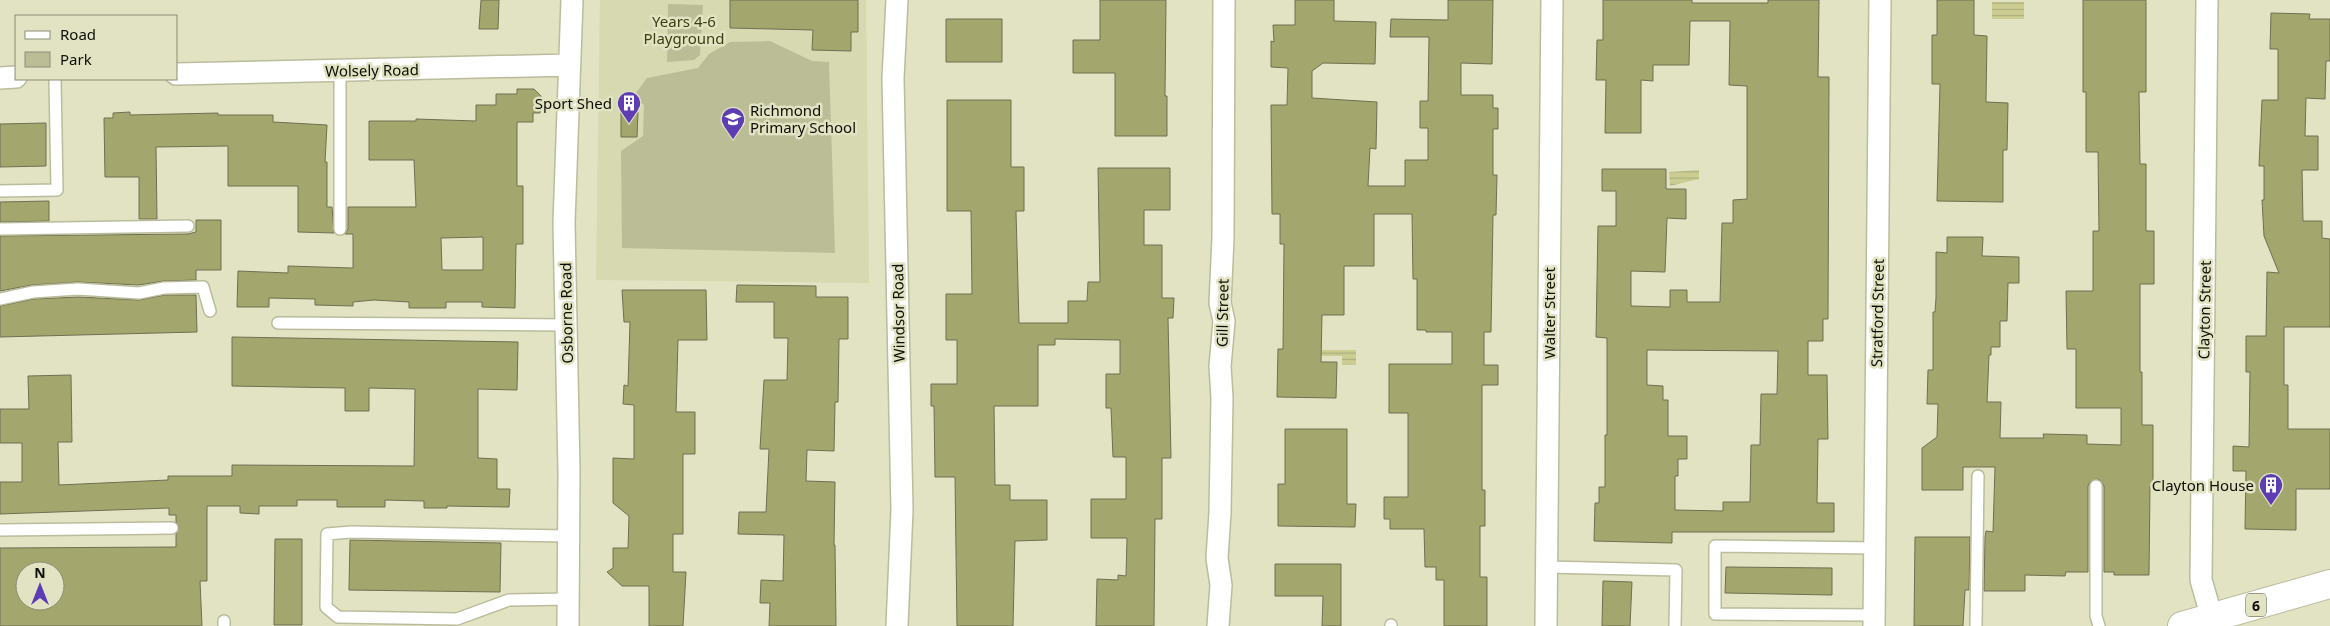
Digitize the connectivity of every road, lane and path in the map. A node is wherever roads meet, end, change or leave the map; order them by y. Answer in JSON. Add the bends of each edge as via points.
{"nodes":[{"id":1,"x":572,"y":0,"type":"edge"},
{"id":2,"x":897,"y":0,"type":"edge"},
{"id":3,"x":1224,"y":0,"type":"edge"},
{"id":4,"x":1552,"y":0,"type":"edge"},
{"id":5,"x":1880,"y":0,"type":"edge"},
{"id":6,"x":2207,"y":0,"type":"edge"},
{"id":7,"x":569,"y":65,"type":"junction"},
{"id":8,"x":340,"y":70,"type":"junction"},
{"id":9,"x":178,"y":74,"type":"edge"},
{"id":10,"x":15,"y":77,"type":"edge"},
{"id":11,"x":0,"y":78,"type":"edge"},
{"id":12,"x":55,"y":80,"type":"edge"},
{"id":13,"x":0,"y":191,"type":"edge"},
{"id":14,"x":188,"y":226,"type":"dead end"},
{"id":15,"x":0,"y":229,"type":"edge"},
{"id":16,"x":340,"y":229,"type":"dead end"},
{"id":17,"x":0,"y":299,"type":"edge"},
{"id":18,"x":210,"y":311,"type":"dead end"},
{"id":19,"x":278,"y":323,"type":"dead end"},
{"id":20,"x":566,"y":325,"type":"junction"},
{"id":21,"x":1978,"y":476,"type":"dead end"},
{"id":22,"x":2096,"y":486,"type":"dead end"},
{"id":23,"x":172,"y":528,"type":"dead end"},
{"id":24,"x":0,"y":530,"type":"edge"},
{"id":25,"x":569,"y":536,"type":"junction"},
{"id":26,"x":1875,"y":548,"type":"junction"},
{"id":27,"x":1547,"y":567,"type":"junction"},
{"id":28,"x":2330,"y":584,"type":"edge"},
{"id":29,"x":569,"y":598,"type":"junction"},
{"id":30,"x":2212,"y":618,"type":"junction"},
{"id":31,"x":1874,"y":620,"type":"edge"},
{"id":32,"x":568,"y":626,"type":"edge"},
{"id":33,"x":897,"y":626,"type":"edge"},
{"id":34,"x":1218,"y":626,"type":"edge"},
{"id":35,"x":1546,"y":626,"type":"edge"},
{"id":36,"x":1675,"y":626,"type":"edge"},
{"id":37,"x":1976,"y":626,"type":"edge"},
{"id":38,"x":2099,"y":626,"type":"edge"},
{"id":39,"x":2182,"y":626,"type":"edge"}],
"edges":[{"from":1,"to":7,"type":"street","name":"Osborne Road"},
{"from":2,"to":33,"type":"street","name":"Windsor Road","via":[[893,78],[902,510]]},
{"from":3,"to":34,"type":"street","name":"Gill Street","via":[[1220,303],[1224,322],[1220,366],[1217,558],[1221,585]]},
{"from":4,"to":27,"type":"street","name":"Walter Street"},
{"from":5,"to":26,"type":"street","name":"Stratford Street"},
{"from":6,"to":30,"type":"street","name":"Clayton Street","via":[[2201,580]]},
{"from":7,"to":8,"type":"street","name":"Wolsely Road"},
{"from":7,"to":20,"type":"street","name":"Osborne Road","via":[[564,223]]},
{"from":8,"to":9,"type":"street","name":"Wolsely Road"},
{"from":8,"to":16,"type":"lane"},
{"from":10,"to":11,"type":"street"},
{"from":12,"to":13,"type":"lane","via":[[57,190]]},
{"from":14,"to":15,"type":"lane"},
{"from":17,"to":18,"type":"lane","via":[[34,292],[78,289],[139,293],[164,288],[203,288]]},
{"from":19,"to":20,"type":"lane"},
{"from":20,"to":25,"type":"street","name":"Osborne Road"},
{"from":21,"to":37,"type":"lane"},
{"from":22,"to":38,"type":"lane","via":[[2096,616]]},
{"from":23,"to":24,"type":"lane"},
{"from":25,"to":29,"type":"street","name":"Osborne Road"},
{"from":25,"to":29,"type":"lane","via":[[327,534],[326,608],[338,617],[457,619],[509,600]]},
{"from":26,"to":31,"type":"street","name":"Stratford Street"},
{"from":26,"to":31,"type":"lane","via":[[1715,546],[1715,614]]},
{"from":27,"to":35,"type":"street","name":"Walter Street"},
{"from":27,"to":36,"type":"lane","via":[[1676,570]]},
{"from":28,"to":30,"type":"highway","number":"6"},
{"from":29,"to":32,"type":"street","name":"Osborne Road"},
{"from":30,"to":39,"type":"highway","number":"6"}]}
